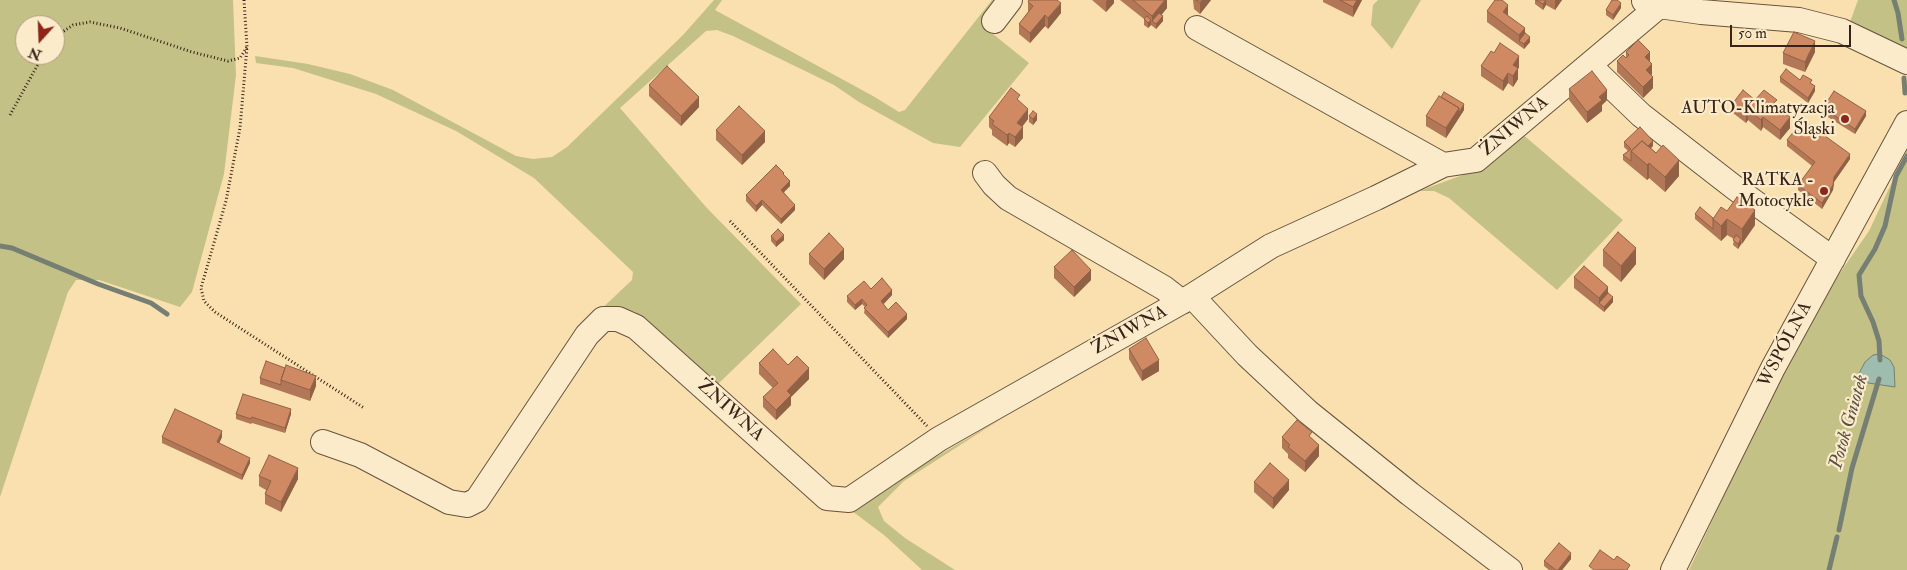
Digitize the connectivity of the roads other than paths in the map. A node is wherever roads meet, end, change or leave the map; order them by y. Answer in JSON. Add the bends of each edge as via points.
{"nodes":[{"id":1,"x":1010,"y":0,"type":"edge"},
{"id":2,"x":1650,"y":3,"type":"edge"},
{"id":3,"x":994,"y":21,"type":"dead end"},
{"id":4,"x":1197,"y":28,"type":"dead end"},
{"id":5,"x":1907,"y":62,"type":"edge"},
{"id":6,"x":1589,"y":65,"type":"junction"},
{"id":7,"x":1907,"y":123,"type":"edge"},
{"id":8,"x":1443,"y":164,"type":"junction"},
{"id":9,"x":986,"y":173,"type":"dead end"},
{"id":10,"x":1833,"y":259,"type":"junction"},
{"id":11,"x":1187,"y":299,"type":"junction"},
{"id":12,"x":323,"y":442,"type":"dead end"},
{"id":13,"x":1510,"y":570,"type":"edge"},
{"id":14,"x":1673,"y":570,"type":"edge"}],
"edges":[{"from":1,"to":3,"type":"street"},
{"from":2,"to":5,"type":"street","via":[[1702,12],[1799,20],[1842,31]]},
{"from":2,"to":6,"type":"street","name":"ŻNIWNA"},
{"from":4,"to":8,"type":"street"},
{"from":6,"to":8,"type":"street","name":"ŻNIWNA","via":[[1476,160]]},
{"from":6,"to":10,"type":"street","via":[[1641,115]]},
{"from":7,"to":10,"type":"street","name":"WSPÓLNA"},
{"from":8,"to":11,"type":"street","name":"ŻNIWNA","via":[[1271,246]]},
{"from":9,"to":11,"type":"street","via":[[1008,198]]},
{"from":10,"to":14,"type":"street","name":"WSPÓLNA","via":[[1772,368]]},
{"from":11,"to":12,"type":"street","name":"ŻNIWNA","via":[[939,439],[849,500],[827,498],[636,327],[618,319],[603,318],[587,335],[477,500],[467,505],[449,502],[360,455]]},
{"from":11,"to":13,"type":"street","via":[[1308,412]]}]}
